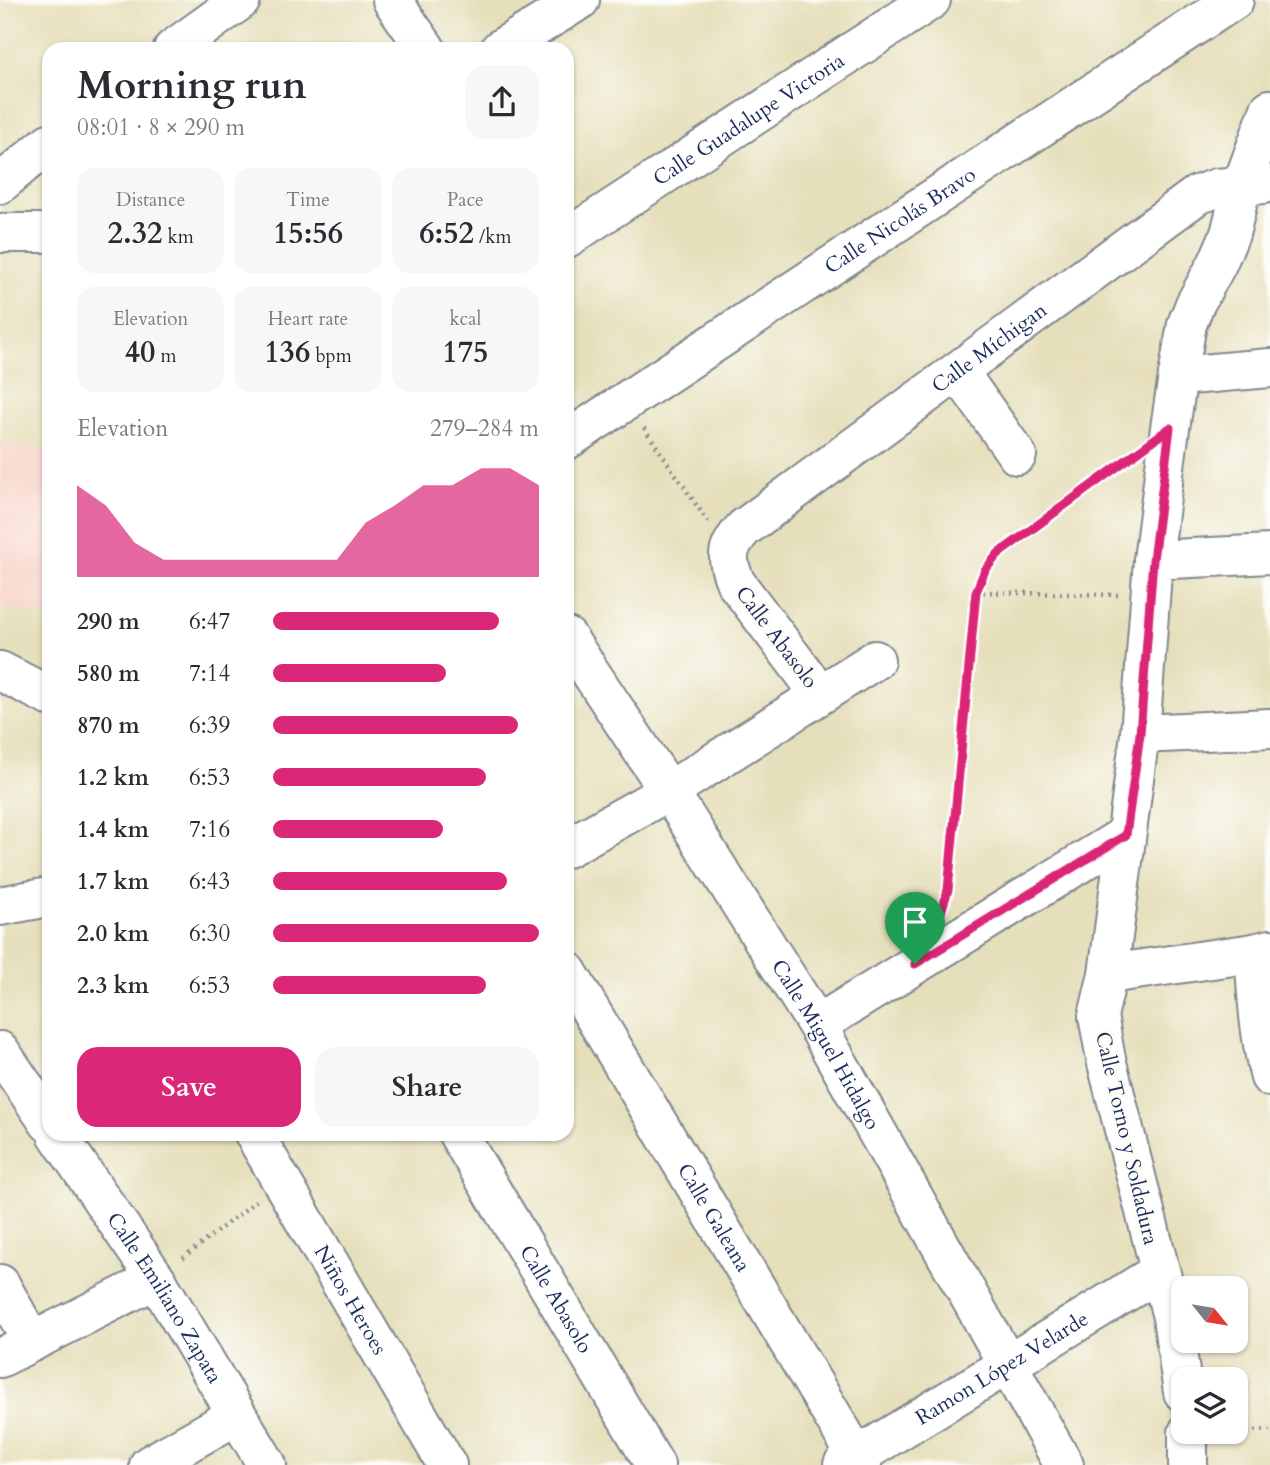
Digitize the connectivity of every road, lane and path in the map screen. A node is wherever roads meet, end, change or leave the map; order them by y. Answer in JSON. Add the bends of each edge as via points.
{"nodes":[{"id":1,"x":241,"y":0,"type":"edge"},
{"id":2,"x":392,"y":0,"type":"edge"},
{"id":3,"x":580,"y":0,"type":"edge"},
{"id":4,"x":931,"y":0,"type":"edge"},
{"id":5,"x":1234,"y":0,"type":"edge"},
{"id":6,"x":183,"y":42,"type":"edge"},
{"id":7,"x":421,"y":42,"type":"edge"},
{"id":8,"x":511,"y":42,"type":"edge"},
{"id":9,"x":1270,"y":109,"type":"edge"},
{"id":10,"x":42,"y":149,"type":"edge"},
{"id":11,"x":0,"y":184,"type":"edge"},
{"id":12,"x":1256,"y":185,"type":"edge"},
{"id":13,"x":574,"y":232,"type":"edge"},
{"id":14,"x":0,"y":233,"type":"edge"},
{"id":15,"x":42,"y":233,"type":"edge"},
{"id":16,"x":1270,"y":368,"type":"edge"},
{"id":17,"x":958,"y":371,"type":"junction"},
{"id":18,"x":1178,"y":376,"type":"junction"},
{"id":19,"x":626,"y":401,"type":"junction"},
{"id":20,"x":1170,"y":428,"type":"junction"},
{"id":21,"x":574,"y":435,"type":"edge"},
{"id":22,"x":1017,"y":454,"type":"dead end"},
{"id":23,"x":729,"y":553,"type":"junction"},
{"id":24,"x":1270,"y":554,"type":"edge"},
{"id":25,"x":1152,"y":578,"type":"junction"},
{"id":26,"x":976,"y":592,"type":"junction"},
{"id":27,"x":574,"y":648,"type":"edge"},
{"id":28,"x":875,"y":660,"type":"dead end"},
{"id":29,"x":0,"y":671,"type":"edge"},
{"id":30,"x":42,"y":692,"type":"edge"},
{"id":31,"x":820,"y":694,"type":"junction"},
{"id":32,"x":1270,"y":728,"type":"edge"},
{"id":33,"x":1140,"y":734,"type":"junction"},
{"id":34,"x":668,"y":790,"type":"junction"},
{"id":35,"x":1126,"y":835,"type":"junction"},
{"id":36,"x":574,"y":844,"type":"edge"},
{"id":37,"x":42,"y":898,"type":"edge"},
{"id":38,"x":0,"y":906,"type":"edge"},
{"id":39,"x":941,"y":912,"type":"dead end"},
{"id":40,"x":1262,"y":951,"type":"edge"},
{"id":41,"x":1108,"y":974,"type":"junction"},
{"id":42,"x":574,"y":983,"type":"edge"},
{"id":43,"x":817,"y":1025,"type":"junction"},
{"id":44,"x":0,"y":1051,"type":"edge"},
{"id":45,"x":1270,"y":1077,"type":"edge"},
{"id":46,"x":42,"y":1112,"type":"edge"},
{"id":47,"x":62,"y":1141,"type":"edge"},
{"id":48,"x":258,"y":1141,"type":"edge"},
{"id":49,"x":462,"y":1141,"type":"edge"},
{"id":50,"x":281,"y":1181,"type":"junction"},
{"id":51,"x":1159,"y":1272,"type":"junction"},
{"id":52,"x":156,"y":1279,"type":"junction"},
{"id":53,"x":0,"y":1284,"type":"edge"},
{"id":54,"x":16,"y":1350,"type":"edge"},
{"id":55,"x":1008,"y":1364,"type":"junction"},
{"id":56,"x":1179,"y":1367,"type":"edge"},
{"id":57,"x":237,"y":1415,"type":"junction"},
{"id":58,"x":1270,"y":1430,"type":"edge"},
{"id":59,"x":1248,"y":1434,"type":"edge"},
{"id":60,"x":854,"y":1462,"type":"edge"},
{"id":61,"x":149,"y":1465,"type":"edge"},
{"id":62,"x":267,"y":1465,"type":"edge"},
{"id":63,"x":447,"y":1465,"type":"edge"},
{"id":64,"x":655,"y":1465,"type":"edge"},
{"id":65,"x":1064,"y":1465,"type":"edge"}],
"edges":[{"from":1,"to":6,"type":"street"},
{"from":2,"to":7,"type":"street"},
{"from":3,"to":8,"type":"street"},
{"from":4,"to":13,"type":"street","name":"Calle Guadalupe Victoria"},
{"from":5,"to":19,"type":"street","name":"Calle Nicolás Bravo"},
{"from":9,"to":12,"type":"street","name":"Calle Torno y Soldadura"},
{"from":10,"to":11,"type":"street"},
{"from":12,"to":17,"type":"street","name":"Calle Míchigan","via":[[1217,187],[1197,195]]},
{"from":12,"to":18,"type":"street","name":"Calle Torno y Soldadura","via":[[1195,304]]},
{"from":14,"to":15,"type":"street"},
{"from":16,"to":18,"type":"street"},
{"from":17,"to":22,"type":"street"},
{"from":17,"to":23,"type":"street","name":"Calle Míchigan","via":[[744,528]]},
{"from":18,"to":20,"type":"street","name":"Calle Torno y Soldadura"},
{"from":19,"to":21,"type":"street","name":"Calle Nicolás Bravo"},
{"from":19,"to":23,"type":"path"},
{"from":20,"to":25,"type":"street","name":"Calle Torno y Soldadura"},
{"from":20,"to":26,"type":"path","via":[[998,554]]},
{"from":23,"to":31,"type":"street","name":"Calle Abasolo","via":[[736,583]]},
{"from":24,"to":25,"type":"street"},
{"from":25,"to":26,"type":"path"},
{"from":25,"to":33,"type":"street","name":"Calle Torno y Soldadura"},
{"from":26,"to":39,"type":"path","via":[[948,890]]},
{"from":27,"to":34,"type":"street","name":"Calle Miguel Hidalgo"},
{"from":28,"to":31,"type":"street"},
{"from":29,"to":30,"type":"street"},
{"from":31,"to":34,"type":"street","name":"Calle Abasolo"},
{"from":32,"to":33,"type":"street"},
{"from":33,"to":35,"type":"street","name":"Calle Torno y Soldadura"},
{"from":34,"to":36,"type":"street","name":"Calle Abasolo"},
{"from":34,"to":43,"type":"street","name":"Calle Miguel Hidalgo"},
{"from":35,"to":41,"type":"street","name":"Calle Torno y Soldadura"},
{"from":35,"to":43,"type":"street"},
{"from":37,"to":38,"type":"street"},
{"from":40,"to":41,"type":"street"},
{"from":40,"to":45,"type":"street","via":[[1258,1020]]},
{"from":41,"to":51,"type":"street","name":"Calle Torno y Soldadura","via":[[1098,1016]]},
{"from":42,"to":60,"type":"street","name":"Calle Galeana"},
{"from":43,"to":55,"type":"street","name":"Calle Miguel Hidalgo"},
{"from":44,"to":46,"type":"street"},
{"from":47,"to":52,"type":"street","name":"Calle Emiliano Zapata"},
{"from":48,"to":50,"type":"street","name":"Niños Heroes"},
{"from":49,"to":64,"type":"street","name":"Calle Abasolo"},
{"from":50,"to":52,"type":"path"},
{"from":50,"to":63,"type":"street","name":"Niños Heroes"},
{"from":51,"to":55,"type":"street","name":"Ramon López Velarde"},
{"from":51,"to":56,"type":"street","name":"Calle Torno y Soldadura"},
{"from":52,"to":54,"type":"street"},
{"from":52,"to":57,"type":"street","name":"Calle Emiliano Zapata"},
{"from":53,"to":54,"type":"street"},
{"from":55,"to":60,"type":"street","name":"Ramon López Velarde"},
{"from":55,"to":65,"type":"street","name":"Calle Miguel Hidalgo"},
{"from":57,"to":61,"type":"street"},
{"from":57,"to":62,"type":"street","name":"Calle Emiliano Zapata"},
{"from":58,"to":59,"type":"path"}]}
